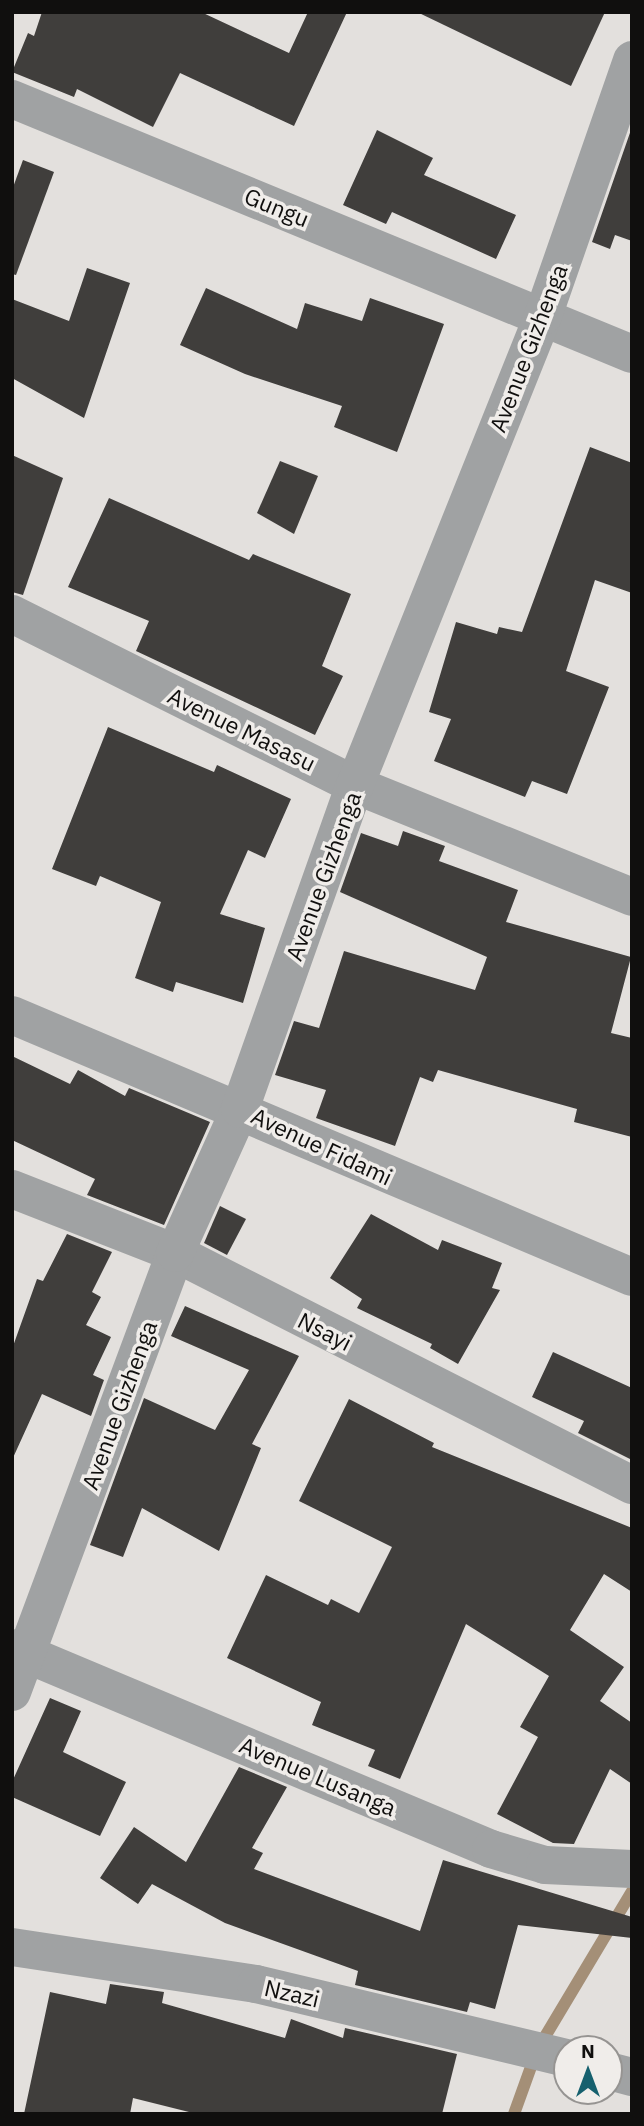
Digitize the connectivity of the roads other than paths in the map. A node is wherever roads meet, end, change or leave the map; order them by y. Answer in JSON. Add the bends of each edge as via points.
{"nodes":[{"id":1,"x":632,"y":60,"type":"edge"},
{"id":2,"x":12,"y":99,"type":"edge"},
{"id":3,"x":543,"y":316,"type":"junction"},
{"id":4,"x":632,"y":354,"type":"edge"},
{"id":5,"x":12,"y":614,"type":"edge"},
{"id":6,"x":355,"y":785,"type":"junction"},
{"id":7,"x":632,"y":897,"type":"edge"},
{"id":8,"x":12,"y":1015,"type":"edge"},
{"id":9,"x":240,"y":1109,"type":"junction"},
{"id":10,"x":12,"y":1189,"type":"edge"},
{"id":11,"x":175,"y":1254,"type":"junction"},
{"id":12,"x":632,"y":1277,"type":"edge"},
{"id":13,"x":632,"y":1485,"type":"edge"},
{"id":14,"x":20,"y":1651,"type":"edge"},
{"id":15,"x":12,"y":1692,"type":"edge"},
{"id":16,"x":632,"y":1869,"type":"edge"},
{"id":17,"x":12,"y":1947,"type":"edge"},
{"id":18,"x":553,"y":2056,"type":"edge"}],
"edges":[{"from":1,"to":3,"type":"street","name":"Avenue Gizhenga"},
{"from":2,"to":3,"type":"street","name":"Gungu"},
{"from":3,"to":4,"type":"street","name":"Gungu"},
{"from":3,"to":6,"type":"street","name":"Avenue Gizhenga"},
{"from":5,"to":6,"type":"street","name":"Avenue Masasu"},
{"from":6,"to":7,"type":"street","name":"Avenue Masasu"},
{"from":6,"to":9,"type":"street","name":"Avenue Gizhenga"},
{"from":8,"to":9,"type":"street","name":"Avenue Fidami"},
{"from":9,"to":11,"type":"street","name":"Avenue Gizhenga"},
{"from":9,"to":12,"type":"street","name":"Avenue Fidami","via":[[417,1189]]},
{"from":10,"to":11,"type":"street","name":"Nsayi"},
{"from":11,"to":13,"type":"street","name":"Nsayi"},
{"from":11,"to":14,"type":"street","name":"Avenue Gizhenga"},
{"from":14,"to":15,"type":"street","name":"Avenue Gizhenga"},
{"from":14,"to":16,"type":"street","name":"Avenue Lusanga","via":[[491,1849],[545,1866]]},
{"from":17,"to":18,"type":"street","name":"Nzazi","via":[[256,1984]]}]}
